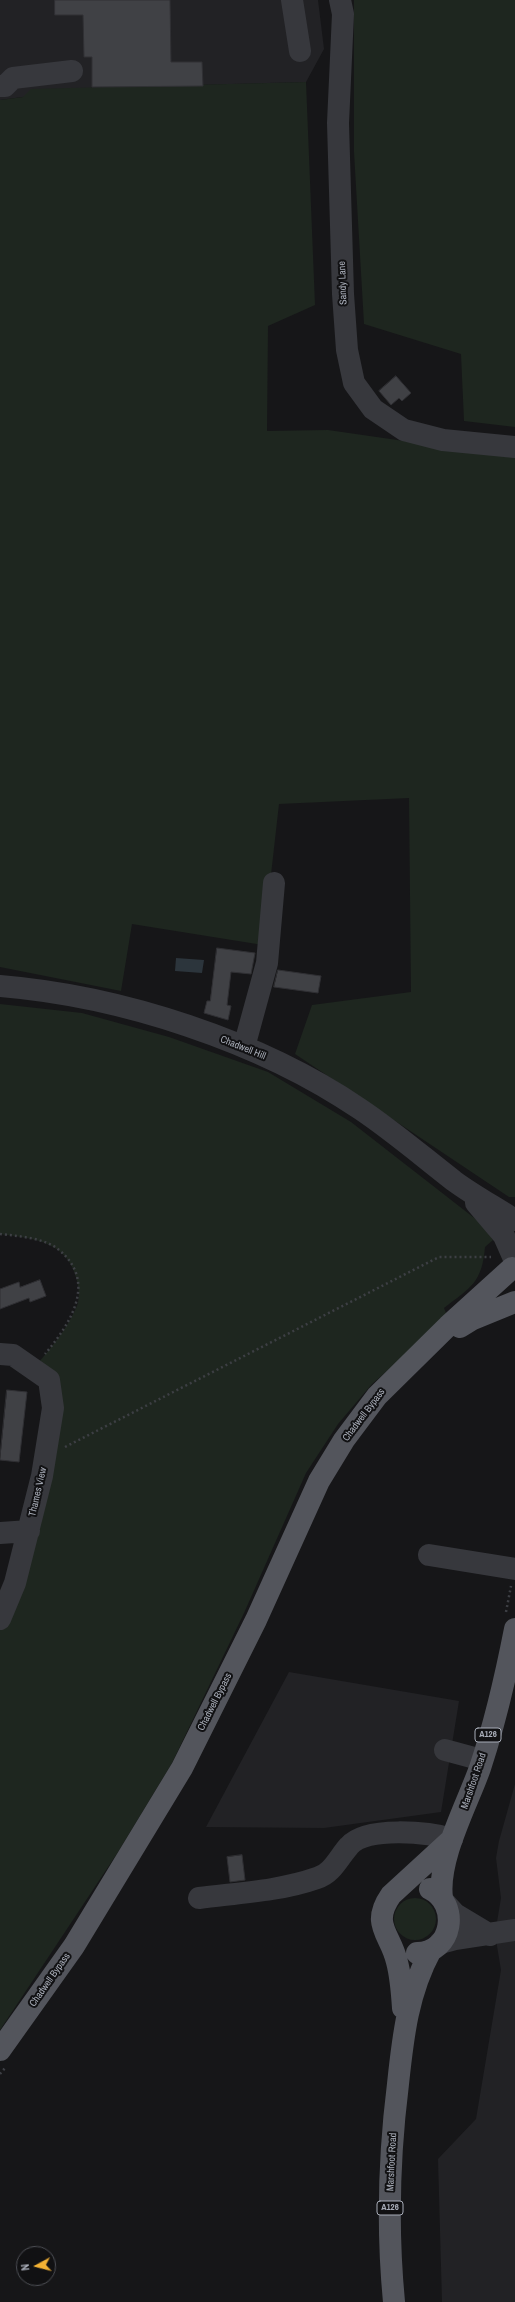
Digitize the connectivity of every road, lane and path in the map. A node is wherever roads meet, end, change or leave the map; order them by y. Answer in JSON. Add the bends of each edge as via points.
{"nodes":[{"id":1,"x":292,"y":0,"type":"edge"},
{"id":2,"x":340,"y":0,"type":"edge"},
{"id":3,"x":300,"y":51,"type":"dead end"},
{"id":4,"x":72,"y":71,"type":"dead end"},
{"id":5,"x":0,"y":86,"type":"edge"},
{"id":6,"x":515,"y":448,"type":"edge"},
{"id":7,"x":274,"y":883,"type":"dead end"},
{"id":8,"x":0,"y":986,"type":"edge"},
{"id":9,"x":244,"y":1047,"type":"junction"},
{"id":10,"x":456,"y":1182,"type":"junction"},
{"id":11,"x":515,"y":1220,"type":"edge"},
{"id":12,"x":0,"y":1234,"type":"edge"},
{"id":13,"x":493,"y":1250,"type":"dead end"},
{"id":14,"x":514,"y":1269,"type":"edge"},
{"id":15,"x":515,"y":1302,"type":"edge"},
{"id":16,"x":422,"y":1351,"type":"junction"},
{"id":17,"x":0,"y":1354,"type":"edge"},
{"id":18,"x":33,"y":1369,"type":"junction"},
{"id":19,"x":45,"y":1457,"type":"junction"},
{"id":20,"x":29,"y":1531,"type":"junction"},
{"id":21,"x":0,"y":1533,"type":"edge"},
{"id":22,"x":429,"y":1555,"type":"dead end"},
{"id":23,"x":515,"y":1569,"type":"edge"},
{"id":24,"x":0,"y":1619,"type":"edge"},
{"id":25,"x":515,"y":1629,"type":"edge"},
{"id":26,"x":444,"y":1754,"type":"dead end"},
{"id":27,"x":475,"y":1758,"type":"junction"},
{"id":28,"x":452,"y":1839,"type":"junction"},
{"id":29,"x":391,"y":1895,"type":"junction"},
{"id":30,"x":199,"y":1898,"type":"dead end"},
{"id":31,"x":444,"y":1900,"type":"junction"},
{"id":32,"x":515,"y":1930,"type":"edge"},
{"id":33,"x":490,"y":1935,"type":"junction"},
{"id":34,"x":391,"y":1943,"type":"junction"},
{"id":35,"x":436,"y":1946,"type":"junction"},
{"id":36,"x":405,"y":2022,"type":"junction"},
{"id":37,"x":0,"y":2050,"type":"edge"},
{"id":38,"x":394,"y":2302,"type":"edge"}],
"edges":[{"from":1,"to":3,"type":"street"},
{"from":2,"to":6,"type":"street","name":"Sandy Lane","via":[[343,14],[338,123],[342,286],[347,350],[354,383],[373,409],[404,430],[443,440]]},
{"from":4,"to":5,"type":"street","via":[[13,78],[5,86]]},
{"from":7,"to":9,"type":"street","via":[[267,963]]},
{"from":8,"to":9,"type":"street","name":"Chadwell Hill","via":[[49,990],[92,1000],[169,1020]]},
{"from":9,"to":10,"type":"street","name":"Chadwell Hill","via":[[316,1082],[360,1109]]},
{"from":10,"to":11,"type":"street","name":"Chadwell Hill"},
{"from":10,"to":14,"type":"street","name":"Chadwell Hill","via":[[504,1236]]},
{"from":12,"to":18,"type":"path","via":[[34,1239],[59,1249],[74,1267],[79,1291],[77,1307],[56,1341]]},
{"from":13,"to":19,"type":"path","via":[[491,1257],[439,1257]]},
{"from":14,"to":16,"type":"main road","name":"Chadwell Bypass"},
{"from":15,"to":16,"type":"main road","name":"Chadwell Bypass","via":[[473,1319]]},
{"from":16,"to":37,"type":"main road","name":"Chadwell Bypass","via":[[376,1396],[344,1440],[319,1481],[256,1620],[182,1768],[74,1946]]},
{"from":17,"to":18,"type":"street","name":"Thames View","via":[[13,1355]]},
{"from":18,"to":19,"type":"street","name":"Thames View","via":[[49,1380],[53,1408]]},
{"from":19,"to":20,"type":"street","name":"Thames View"},
{"from":20,"to":21,"type":"street"},
{"from":20,"to":24,"type":"street","name":"Thames View","via":[[15,1584]]},
{"from":22,"to":23,"type":"street"},
{"from":25,"to":27,"type":"main road","name":"Marshfoot Road","number":"A126","via":[[508,1662]]},
{"from":26,"to":27,"type":"street"},
{"from":27,"to":28,"type":"main road","name":"Marshfoot Road","number":"A126","via":[[465,1809]]},
{"from":28,"to":29,"type":"main road","name":"Marshfoot Road","number":"A126"},
{"from":28,"to":30,"type":"street","via":[[437,1834],[407,1833],[368,1837],[349,1846],[340,1861],[319,1878],[287,1886]]},
{"from":28,"to":31,"type":"main road","name":"Marshfoot Road","number":"A126","via":[[441,1875]]},
{"from":29,"to":31,"type":"main road","via":[[401,1888],[413,1885],[432,1889]]},
{"from":29,"to":34,"type":"main road","name":"Marshfoot Road","number":"A126","via":[[384,1904],[381,1926]]},
{"from":31,"to":33,"type":"street","via":[[455,1914]]},
{"from":31,"to":35,"type":"main road","name":"Marshfoot Road","number":"A126","via":[[450,1921],[446,1935]]},
{"from":32,"to":33,"type":"street"},
{"from":33,"to":35,"type":"street","via":[[455,1939]]},
{"from":34,"to":35,"type":"main road","via":[[400,1950],[410,1953],[420,1953]]},
{"from":34,"to":36,"type":"main road","name":"Marshfoot Road","number":"A126","via":[[400,1977]]},
{"from":35,"to":36,"type":"main road","name":"Marshfoot Road","number":"A126","via":[[414,1987]]},
{"from":36,"to":38,"type":"main road","name":"Marshfoot Road","number":"A126","via":[[391,2162]]}]}
